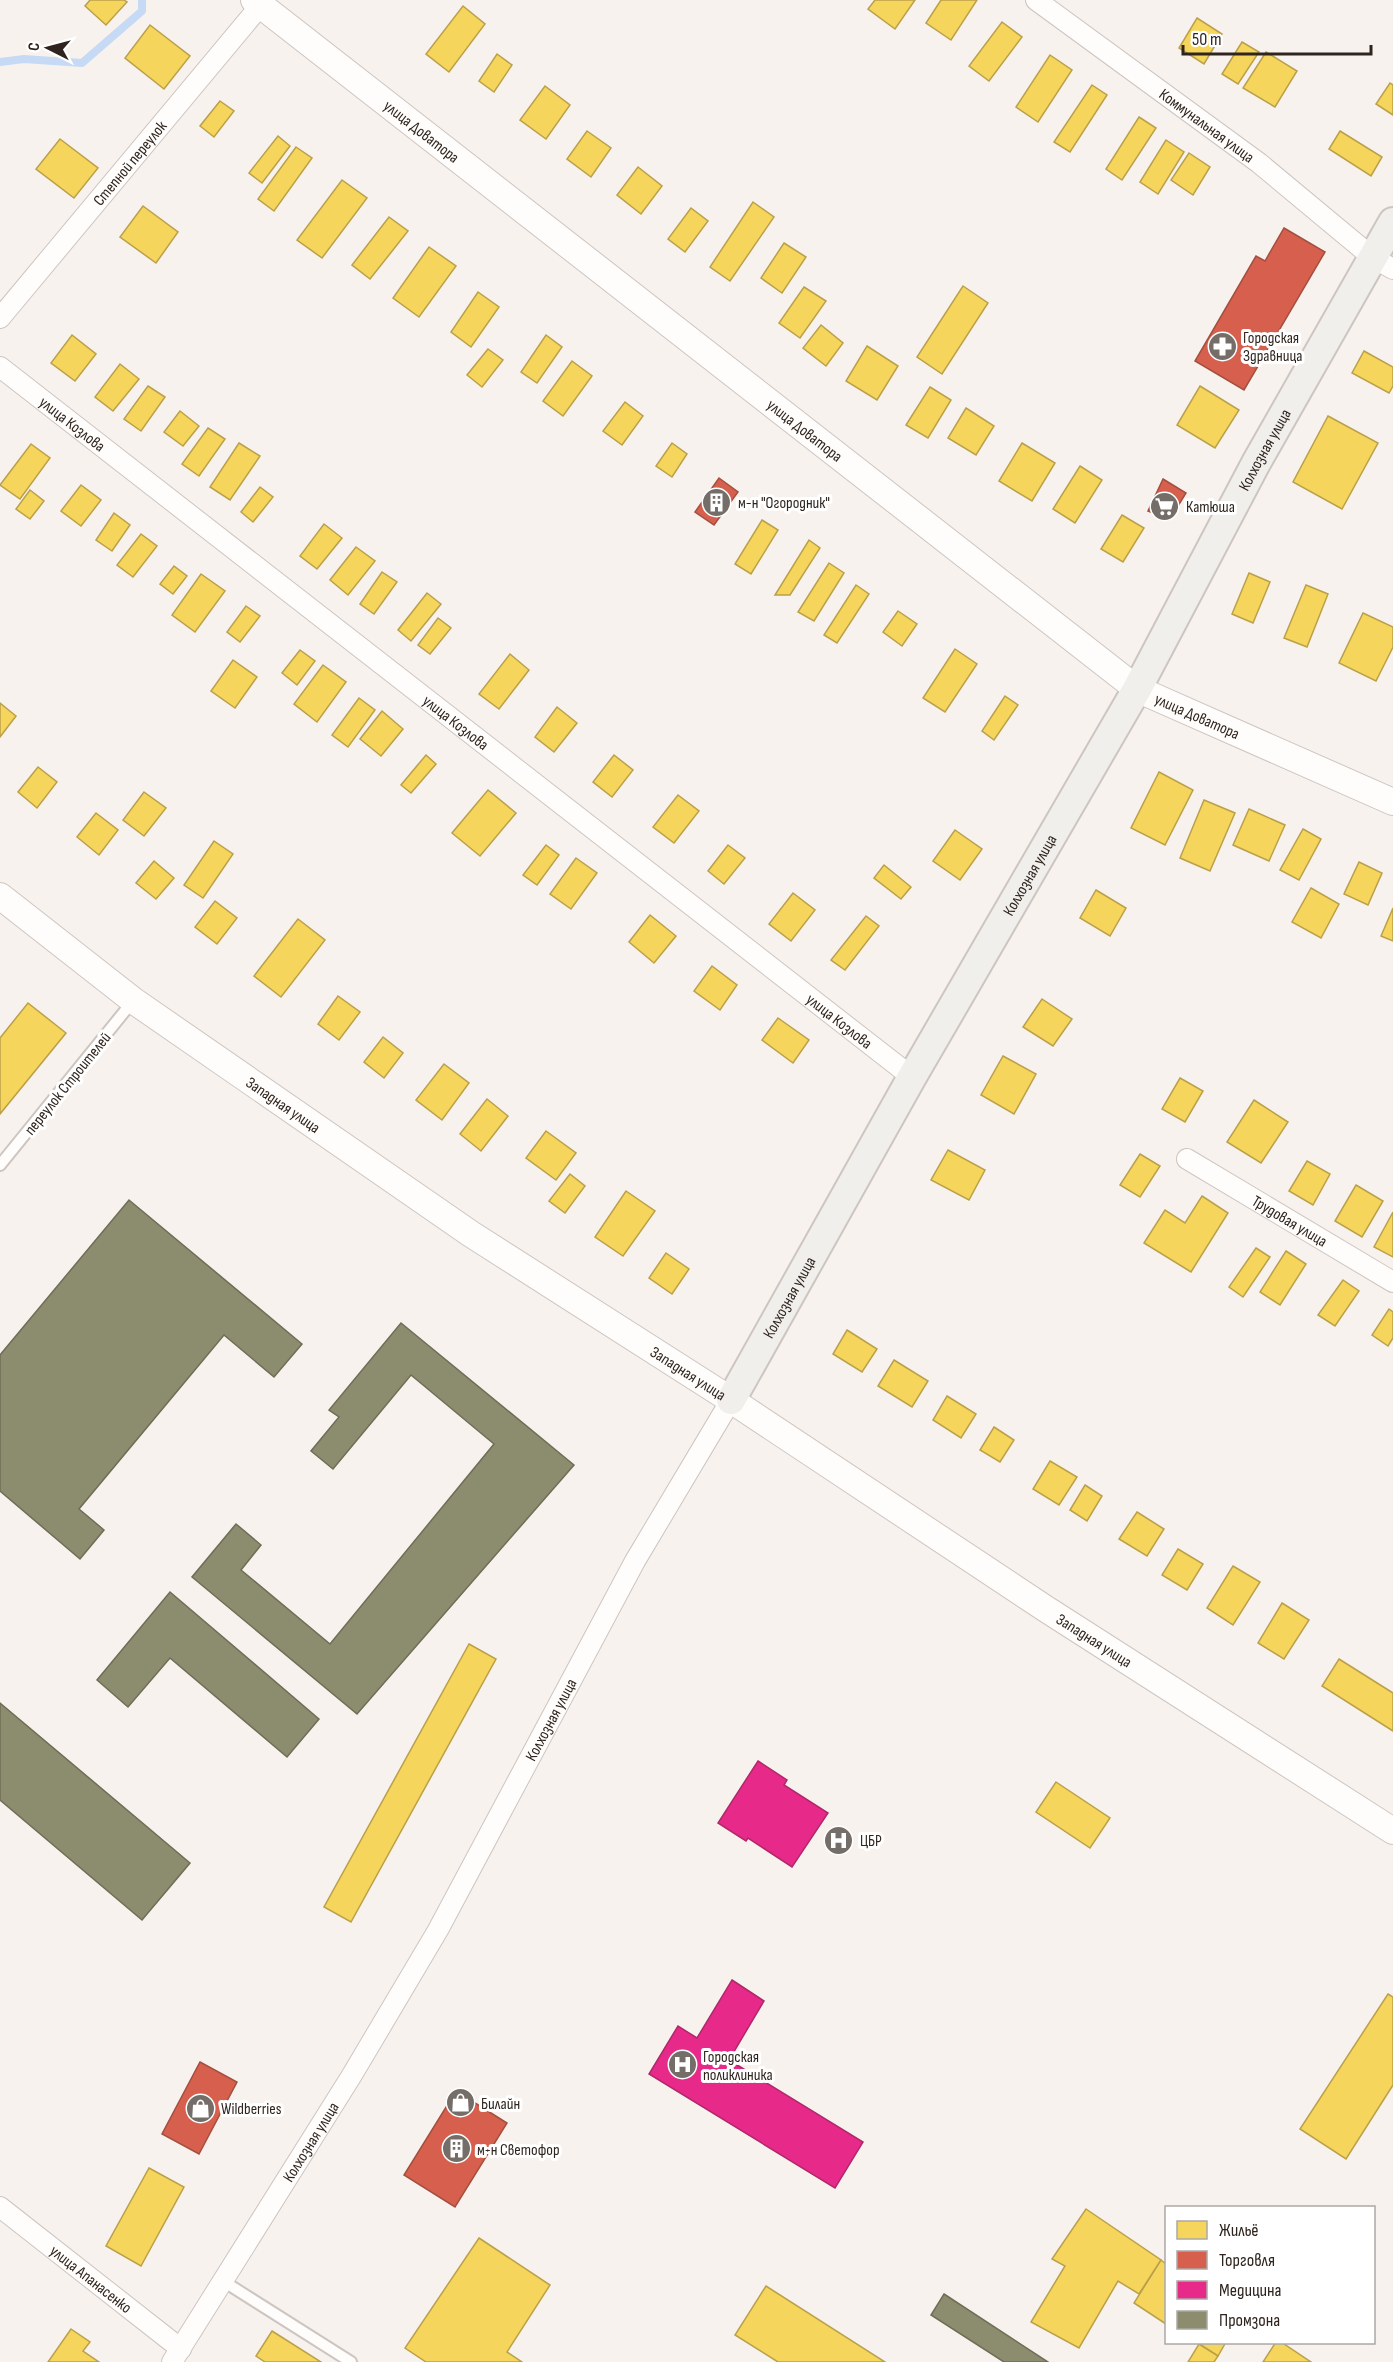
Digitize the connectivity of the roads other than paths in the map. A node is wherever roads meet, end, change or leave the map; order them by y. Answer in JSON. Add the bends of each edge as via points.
{"nodes":[{"id":1,"x":1036,"y":0,"type":"edge"},
{"id":2,"x":257,"y":3,"type":"edge"},
{"id":3,"x":1393,"y":222,"type":"edge"},
{"id":4,"x":1383,"y":263,"type":"edge"},
{"id":5,"x":0,"y":318,"type":"edge"},
{"id":6,"x":0,"y":367,"type":"edge"},
{"id":7,"x":1137,"y":689,"type":"junction"},
{"id":8,"x":1393,"y":802,"type":"edge"},
{"id":9,"x":0,"y":896,"type":"edge"},
{"id":10,"x":134,"y":1001,"type":"junction"},
{"id":11,"x":912,"y":1077,"type":"junction"},
{"id":12,"x":1187,"y":1159,"type":"dead end"},
{"id":13,"x":0,"y":1165,"type":"edge"},
{"id":14,"x":1393,"y":1282,"type":"edge"},
{"id":15,"x":731,"y":1400,"type":"junction"},
{"id":16,"x":1393,"y":1831,"type":"edge"},
{"id":17,"x":0,"y":2207,"type":"edge"},
{"id":18,"x":223,"y":2281,"type":"junction"},
{"id":19,"x":176,"y":2356,"type":"edge"},
{"id":20,"x":351,"y":2362,"type":"edge"}],
"edges":[{"from":1,"to":4,"type":"street","name":"Коммунальная улица","via":[[1259,163]]},
{"from":2,"to":5,"type":"street","name":"Степной переулок"},
{"from":2,"to":7,"type":"street","name":"улица Доватора"},
{"from":3,"to":4,"type":"main road","name":"Колхозная улица"},
{"from":4,"to":7,"type":"main road","name":"Колхозная улица","via":[[1256,463]]},
{"from":6,"to":11,"type":"street","name":"улица Козлова"},
{"from":7,"to":8,"type":"street","name":"улица Доватора"},
{"from":7,"to":11,"type":"main road","name":"Колхозная улица"},
{"from":9,"to":10,"type":"street","name":"Западная улица"},
{"from":10,"to":13,"type":"lane","name":"переулок Строителей"},
{"from":10,"to":15,"type":"street","name":"Западная улица","via":[[471,1234]]},
{"from":11,"to":15,"type":"main road","name":"Колхозная улица"},
{"from":12,"to":14,"type":"street","name":"Трудовая улица"},
{"from":15,"to":16,"type":"street","name":"Западная улица"},
{"from":15,"to":18,"type":"street","name":"Колхозная улица","via":[[635,1561],[438,1930]]},
{"from":17,"to":19,"type":"street","name":"улица Апанасенко"},
{"from":18,"to":19,"type":"street","name":"Колхозная улица"},
{"from":18,"to":20,"type":"lane"}]}
